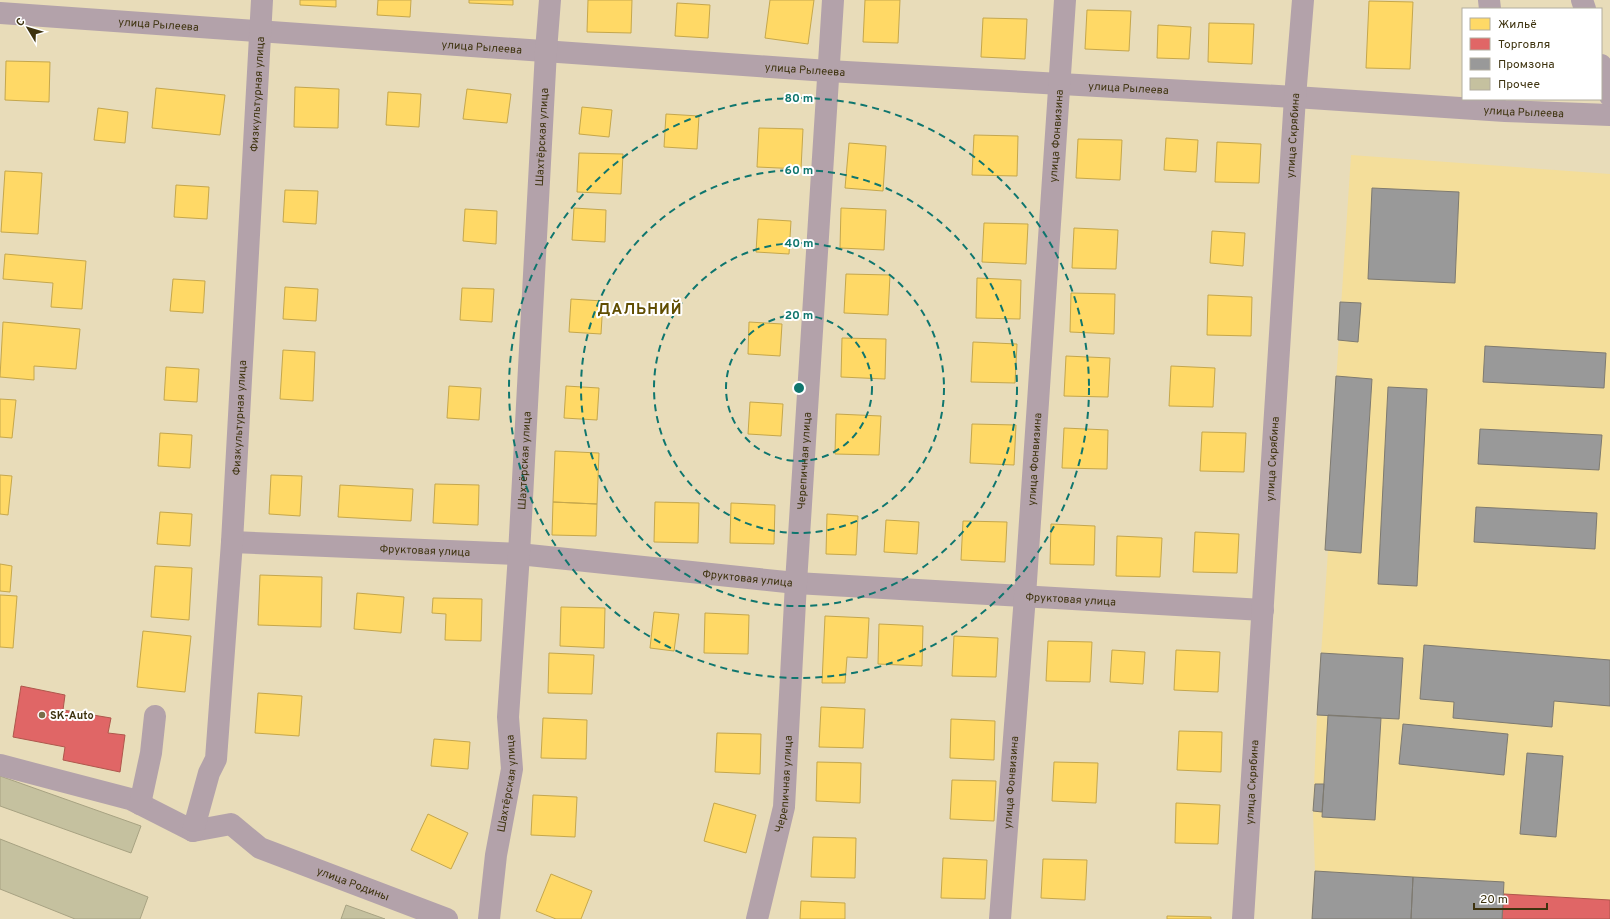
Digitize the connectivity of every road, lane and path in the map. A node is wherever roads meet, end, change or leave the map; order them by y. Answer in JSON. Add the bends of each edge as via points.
{"nodes":[{"id":1,"x":262,"y":0,"type":"edge"},
{"id":2,"x":550,"y":0,"type":"edge"},
{"id":3,"x":833,"y":0,"type":"edge"},
{"id":4,"x":1065,"y":0,"type":"edge"},
{"id":5,"x":1303,"y":0,"type":"edge"},
{"id":6,"x":0,"y":13,"type":"edge"},
{"id":7,"x":260,"y":31,"type":"junction"},
{"id":8,"x":546,"y":51,"type":"junction"},
{"id":9,"x":1602,"y":68,"type":"edge"},
{"id":10,"x":828,"y":71,"type":"junction"},
{"id":11,"x":1060,"y":84,"type":"junction"},
{"id":12,"x":1610,"y":96,"type":"edge"},
{"id":13,"x":1295,"y":97,"type":"junction"},
{"id":14,"x":1504,"y":105,"type":"edge"},
{"id":15,"x":1610,"y":115,"type":"edge"},
{"id":16,"x":232,"y":542,"type":"junction"},
{"id":17,"x":519,"y":554,"type":"junction"},
{"id":18,"x":796,"y":583,"type":"junction"},
{"id":19,"x":1024,"y":596,"type":"junction"},
{"id":20,"x":1263,"y":610,"type":"junction"},
{"id":21,"x":155,"y":716,"type":"dead end"},
{"id":22,"x":0,"y":765,"type":"edge"},
{"id":23,"x":140,"y":804,"type":"junction"},
{"id":24,"x":193,"y":831,"type":"junction"},
{"id":25,"x":447,"y":919,"type":"edge"},
{"id":26,"x":489,"y":919,"type":"edge"},
{"id":27,"x":757,"y":919,"type":"edge"},
{"id":28,"x":1000,"y":919,"type":"edge"},
{"id":29,"x":1243,"y":919,"type":"edge"}],
"edges":[{"from":1,"to":7,"type":"street","name":"Физкультурная улица"},
{"from":2,"to":8,"type":"street","name":"Шахтёрская улица"},
{"from":3,"to":10,"type":"street","name":"Черепичная улица"},
{"from":4,"to":11,"type":"street","name":"улица Фонвизина"},
{"from":5,"to":13,"type":"street","name":"улица Скрябина"},
{"from":6,"to":7,"type":"street","name":"улица Рылеева"},
{"from":7,"to":8,"type":"street","name":"улица Рылеева"},
{"from":7,"to":16,"type":"street","name":"Физкультурная улица"},
{"from":8,"to":10,"type":"street","name":"улица Рылеева"},
{"from":8,"to":17,"type":"street","name":"Шахтёрская улица"},
{"from":9,"to":12,"type":"street"},
{"from":10,"to":11,"type":"street","name":"улица Рылеева"},
{"from":10,"to":18,"type":"street","name":"Черепичная улица"},
{"from":11,"to":13,"type":"street","name":"улица Рылеева"},
{"from":11,"to":19,"type":"street","name":"улица Фонвизина"},
{"from":13,"to":14,"type":"street","name":"улица Рылеева"},
{"from":13,"to":20,"type":"street","name":"улица Скрябина"},
{"from":14,"to":15,"type":"street","name":"улица Рылеева"},
{"from":16,"to":17,"type":"street","name":"Фруктовая улица"},
{"from":16,"to":24,"type":"street","name":"Физкультурная улица","via":[[216,758],[209,773]]},
{"from":17,"to":18,"type":"street","name":"Фруктовая улица"},
{"from":17,"to":26,"type":"street","name":"Шахтёрская улица","via":[[508,717],[512,769],[496,855]]},
{"from":18,"to":19,"type":"street","name":"Фруктовая улица"},
{"from":18,"to":27,"type":"street","name":"Черепичная улица","via":[[784,807]]},
{"from":19,"to":20,"type":"street","name":"Фруктовая улица"},
{"from":19,"to":28,"type":"street","name":"улица Фонвизина"},
{"from":20,"to":29,"type":"street","name":"улица Скрябина"},
{"from":21,"to":23,"type":"street"},
{"from":22,"to":23,"type":"street","via":[[130,799]]},
{"from":23,"to":24,"type":"street"},
{"from":24,"to":25,"type":"street","name":"улица Родины","via":[[231,824],[260,848]]}]}
